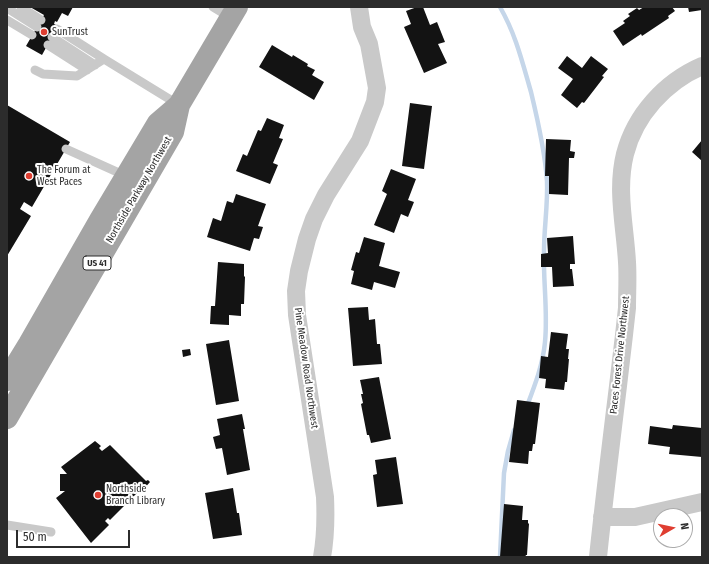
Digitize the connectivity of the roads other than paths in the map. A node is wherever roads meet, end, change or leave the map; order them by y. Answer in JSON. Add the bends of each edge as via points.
{"nodes":[{"id":1,"x":21,"y":7,"type":"edge"},
{"id":2,"x":360,"y":7,"type":"edge"},
{"id":3,"x":7,"y":8,"type":"edge"},
{"id":4,"x":227,"y":11,"type":"edge"},
{"id":5,"x":7,"y":20,"type":"edge"},
{"id":6,"x":7,"y":26,"type":"edge"},
{"id":7,"x":35,"y":31,"type":"junction"},
{"id":8,"x":51,"y":40,"type":"junction"},
{"id":9,"x":104,"y":60,"type":"junction"},
{"id":10,"x":702,"y":66,"type":"edge"},
{"id":11,"x":89,"y":69,"type":"junction"},
{"id":12,"x":35,"y":70,"type":"dead end"},
{"id":13,"x":179,"y":105,"type":"junction"},
{"id":14,"x":66,"y":149,"type":"dead end"},
{"id":15,"x":126,"y":176,"type":"junction"},
{"id":16,"x":7,"y":380,"type":"edge"},
{"id":17,"x":7,"y":418,"type":"edge"},
{"id":18,"x":702,"y":502,"type":"edge"},
{"id":19,"x":602,"y":517,"type":"junction"},
{"id":20,"x":7,"y":525,"type":"edge"},
{"id":21,"x":51,"y":532,"type":"dead end"},
{"id":22,"x":322,"y":557,"type":"edge"},
{"id":23,"x":598,"y":557,"type":"edge"}],
"edges":[{"from":1,"to":7,"type":"lane"},
{"from":2,"to":22,"type":"street","name":"Pine Meadow Road Northwest","via":[[362,27],[369,44],[377,88],[375,102],[360,141],[314,219],[299,271],[296,292],[296,315],[325,497],[326,520]]},
{"from":3,"to":7,"type":"lane"},
{"from":4,"to":13,"type":"main road","name":"Northside Parkway Northwest","number":"US 41"},
{"from":5,"to":7,"type":"lane"},
{"from":6,"to":7,"type":"lane"},
{"from":8,"to":9,"type":"lane"},
{"from":8,"to":11,"type":"lane"},
{"from":8,"to":11,"type":"lane"},
{"from":9,"to":11,"type":"lane"},
{"from":9,"to":13,"type":"lane"},
{"from":10,"to":19,"type":"street","name":"Paces Forest Drive Northwest","via":[[677,80],[650,105],[631,136],[621,172],[620,190],[627,262],[627,309]]},
{"from":11,"to":12,"type":"lane","via":[[77,76],[43,74]]},
{"from":13,"to":15,"type":"main road","name":"Northside Parkway Northwest","number":"US 41","via":[[158,123]]},
{"from":13,"to":17,"type":"main road","name":"Northside Parkway Northwest","number":"US 41","via":[[173,132]]},
{"from":14,"to":15,"type":"lane"},
{"from":15,"to":16,"type":"main road","name":"Northside Parkway Northwest","number":"US 41"},
{"from":18,"to":19,"type":"street","via":[[636,517]]},
{"from":19,"to":23,"type":"street","name":"Paces Forest Drive Northwest"},
{"from":20,"to":21,"type":"lane"}]}
